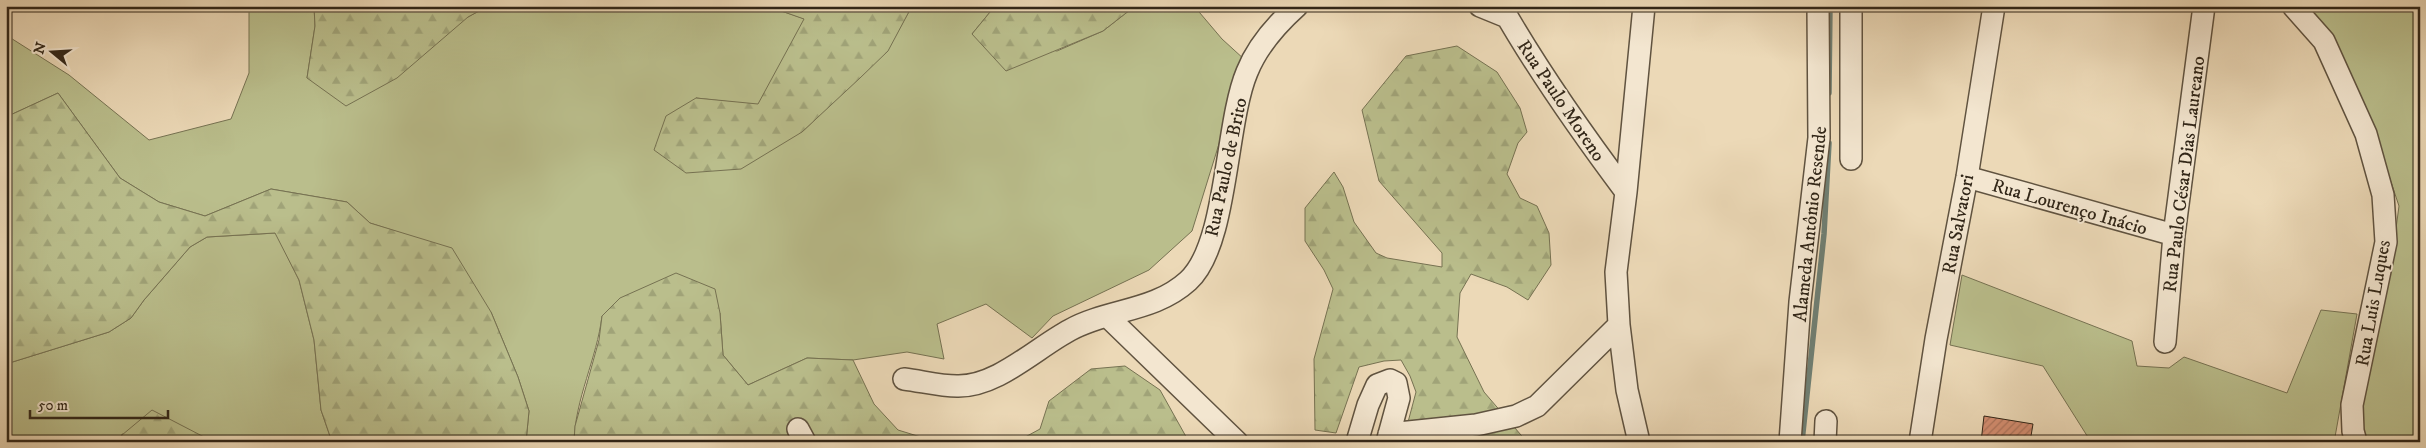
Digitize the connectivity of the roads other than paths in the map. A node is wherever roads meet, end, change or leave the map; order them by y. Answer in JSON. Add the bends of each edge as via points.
{"nodes":[{"id":1,"x":1297,"y":6,"type":"edge"},
{"id":2,"x":1480,"y":6,"type":"edge"},
{"id":3,"x":1644,"y":6,"type":"edge"},
{"id":4,"x":1818,"y":6,"type":"edge"},
{"id":5,"x":1851,"y":6,"type":"edge"},
{"id":6,"x":1994,"y":6,"type":"edge"},
{"id":7,"x":2204,"y":6,"type":"edge"},
{"id":8,"x":2293,"y":6,"type":"edge"},
{"id":9,"x":1504,"y":12,"type":"edge"},
{"id":10,"x":1851,"y":159,"type":"dead end"},
{"id":11,"x":1966,"y":177,"type":"junction"},
{"id":12,"x":1626,"y":192,"type":"junction"},
{"id":13,"x":2174,"y":236,"type":"junction"},
{"id":14,"x":1108,"y":317,"type":"junction"},
{"id":15,"x":1619,"y":325,"type":"junction"},
{"id":16,"x":2164,"y":342,"type":"dead end"},
{"id":17,"x":904,"y":379,"type":"dead end"},
{"id":18,"x":1826,"y":421,"type":"dead end"},
{"id":19,"x":1388,"y":438,"type":"edge"},
{"id":20,"x":1237,"y":442,"type":"edge"},
{"id":21,"x":1357,"y":442,"type":"edge"},
{"id":22,"x":1638,"y":442,"type":"edge"},
{"id":23,"x":1790,"y":442,"type":"edge"},
{"id":24,"x":1825,"y":442,"type":"edge"},
{"id":25,"x":1920,"y":442,"type":"edge"},
{"id":26,"x":2356,"y":442,"type":"edge"}],
"edges":[{"from":1,"to":14,"type":"street","name":"Rua Paulo de Brito","via":[[1264,41],[1247,72],[1234,118],[1218,214],[1205,256],[1189,281],[1159,302]]},
{"from":2,"to":9,"type":"street"},
{"from":3,"to":12,"type":"street"},
{"from":4,"to":23,"type":"street","name":"Alameda Antônio Resende","via":[[1819,138],[1800,302]]},
{"from":5,"to":10,"type":"street","name":"Alameda Antônio Resende"},
{"from":6,"to":11,"type":"street","name":"Rua Salvatori"},
{"from":7,"to":13,"type":"street","name":"Rua Paulo César Dias Laureano"},
{"from":8,"to":26,"type":"street","name":"Rua Luis Luques","via":[[2324,41],[2366,134],[2383,195],[2386,242],[2352,405]]},
{"from":9,"to":12,"type":"street","name":"Rua Paulo Moreno","via":[[1570,114]]},
{"from":11,"to":13,"type":"street","name":"Rua Lourenço Inácio"},
{"from":11,"to":25,"type":"street","name":"Rua Salvatori"},
{"from":12,"to":15,"type":"street","via":[[1616,272]]},
{"from":13,"to":16,"type":"street","name":"Rua Paulo César Dias Laureano"},
{"from":14,"to":17,"type":"street","name":"Rua Paulo de Brito","via":[[1078,325],[1006,371],[981,383],[957,386]]},
{"from":14,"to":20,"type":"street"},
{"from":15,"to":19,"type":"street","via":[[1537,406],[1516,416],[1476,425]]},
{"from":15,"to":22,"type":"street","via":[[1627,390]]},
{"from":18,"to":24,"type":"street"},
{"from":19,"to":21,"type":"street","via":[[1399,398],[1396,383],[1390,380],[1377,385]]}]}
